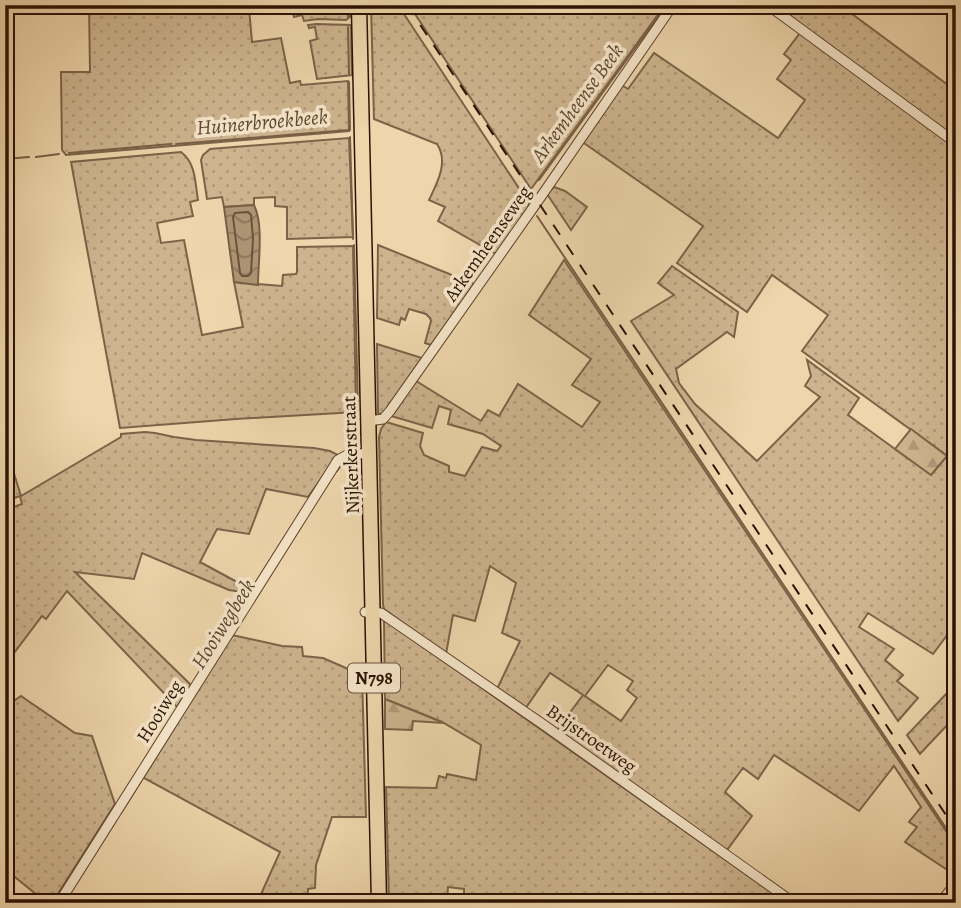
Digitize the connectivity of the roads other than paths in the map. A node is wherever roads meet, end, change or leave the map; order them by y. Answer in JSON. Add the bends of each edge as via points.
{"nodes":[{"id":1,"x":359,"y":5,"type":"edge"},
{"id":2,"x":673,"y":5,"type":"edge"},
{"id":3,"x":768,"y":5,"type":"edge"},
{"id":4,"x":956,"y":143,"type":"edge"},
{"id":5,"x":369,"y":421,"type":"junction"},
{"id":6,"x":370,"y":453,"type":"junction"},
{"id":7,"x":369,"y":612,"type":"junction"},
{"id":8,"x":956,"y":883,"type":"edge"},
{"id":9,"x":59,"y":903,"type":"edge"},
{"id":10,"x":379,"y":903,"type":"edge"},
{"id":11,"x":794,"y":903,"type":"edge"},
{"id":12,"x":940,"y":903,"type":"edge"}],
"edges":[{"from":1,"to":5,"type":"main road","name":"Nijkerkerstraat","number":"N798"},
{"from":2,"to":5,"type":"street","name":"Arkemheenseweg","via":[[390,411]]},
{"from":3,"to":4,"type":"street"},
{"from":5,"to":6,"type":"main road","name":"Nijkerkerstraat","number":"N798"},
{"from":6,"to":7,"type":"main road","name":"Nijkerkerstraat","number":"N798"},
{"from":6,"to":9,"type":"street","name":"Hooiweg","via":[[338,460]]},
{"from":7,"to":10,"type":"main road","name":"Nijkerkerstraat","number":"N798"},
{"from":7,"to":11,"type":"street","name":"Brijstroetweg","via":[[381,612]]},
{"from":8,"to":12,"type":"street"}]}
